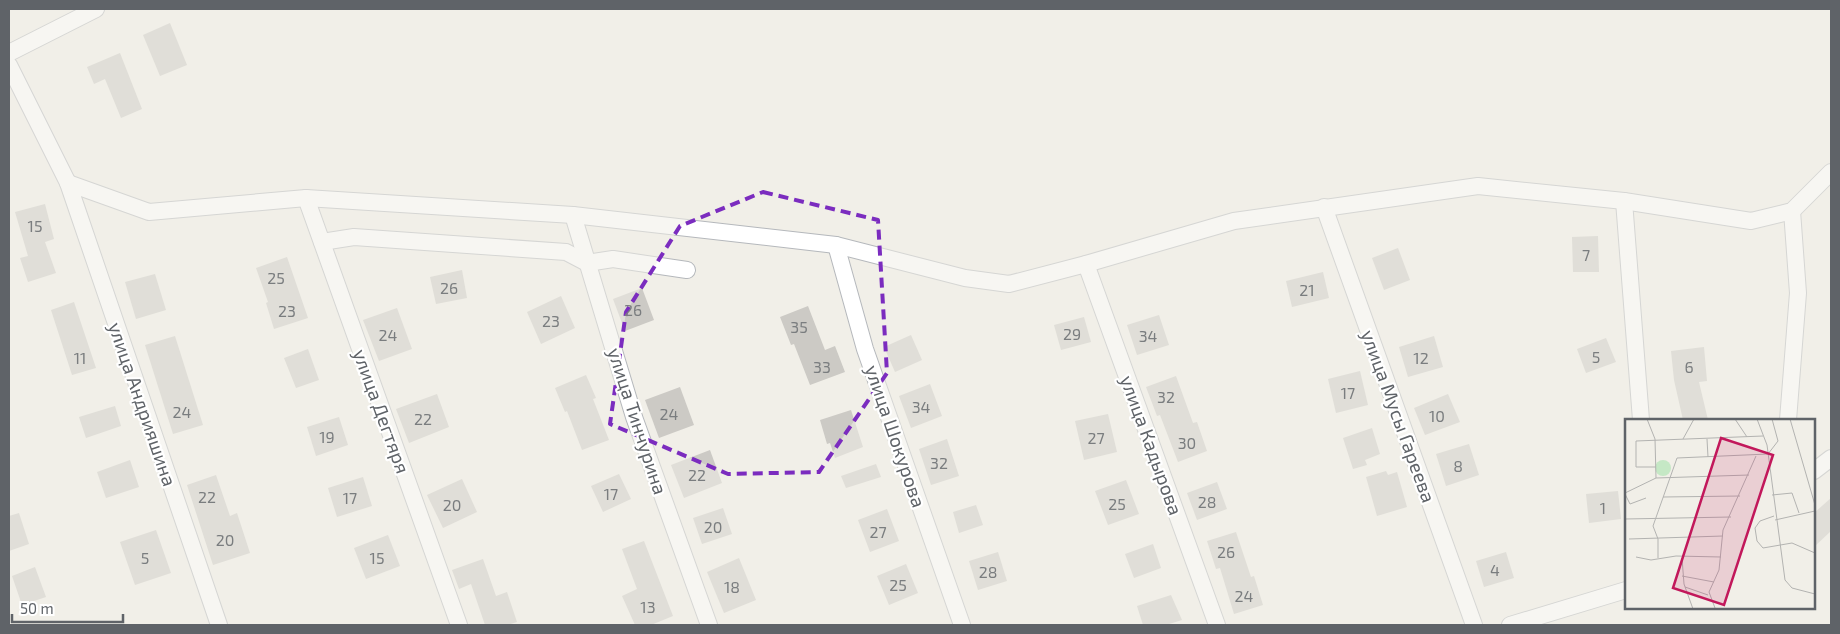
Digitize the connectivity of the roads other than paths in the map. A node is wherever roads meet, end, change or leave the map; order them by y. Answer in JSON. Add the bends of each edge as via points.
{"nodes":[{"id":1,"x":96,"y":9,"type":"edge"},
{"id":2,"x":9,"y":54,"type":"edge"},
{"id":3,"x":9,"y":65,"type":"edge"},
{"id":4,"x":1831,"y":172,"type":"edge"},
{"id":5,"x":68,"y":183,"type":"junction"},
{"id":6,"x":306,"y":198,"type":"junction"},
{"id":7,"x":1624,"y":201,"type":"junction"},
{"id":8,"x":1324,"y":207,"type":"junction"},
{"id":9,"x":1792,"y":211,"type":"junction"},
{"id":10,"x":573,"y":215,"type":"junction"},
{"id":11,"x":322,"y":242,"type":"junction"},
{"id":12,"x":836,"y":245,"type":"junction"},
{"id":13,"x":587,"y":263,"type":"junction"},
{"id":14,"x":1086,"y":264,"type":"junction"},
{"id":15,"x":687,"y":270,"type":"dead end"},
{"id":16,"x":1641,"y":419,"type":"edge"},
{"id":17,"x":1788,"y":419,"type":"edge"},
{"id":18,"x":1831,"y":458,"type":"edge"},
{"id":19,"x":1815,"y":471,"type":"edge"},
{"id":20,"x":1625,"y":590,"type":"edge"},
{"id":21,"x":219,"y":625,"type":"edge"},
{"id":22,"x":459,"y":625,"type":"edge"},
{"id":23,"x":709,"y":625,"type":"edge"},
{"id":24,"x":962,"y":625,"type":"edge"},
{"id":25,"x":1217,"y":625,"type":"edge"},
{"id":26,"x":1474,"y":625,"type":"edge"},
{"id":27,"x":1510,"y":625,"type":"edge"}],
"edges":[{"from":1,"to":2,"type":"street"},
{"from":3,"to":5,"type":"street","name":"улица Андрияшина"},
{"from":4,"to":9,"type":"street"},
{"from":5,"to":6,"type":"street","via":[[149,212]]},
{"from":5,"to":21,"type":"street","name":"улица Андрияшина"},
{"from":6,"to":10,"type":"street"},
{"from":6,"to":11,"type":"street","name":"улица Дегтяря"},
{"from":7,"to":8,"type":"street","via":[[1478,186]]},
{"from":7,"to":9,"type":"street","via":[[1751,221]]},
{"from":7,"to":16,"type":"street"},
{"from":8,"to":14,"type":"street","via":[[1234,221]]},
{"from":8,"to":26,"type":"street","name":"улица Мусы Гареева"},
{"from":9,"to":17,"type":"street","via":[[1798,293]]},
{"from":10,"to":12,"type":"street"},
{"from":10,"to":13,"type":"street","name":"улица Тинчурина"},
{"from":11,"to":13,"type":"street","via":[[354,237],[556,251],[566,252]]},
{"from":11,"to":22,"type":"street","name":"улица Дегтяря"},
{"from":12,"to":14,"type":"street","via":[[965,278],[1009,284]]},
{"from":12,"to":24,"type":"street","name":"улица Шокурова","via":[[865,349]]},
{"from":13,"to":15,"type":"street","via":[[613,258]]},
{"from":13,"to":23,"type":"street","name":"улица Тинчурина","via":[[634,416]]},
{"from":14,"to":25,"type":"street","name":"улица Кадырова"},
{"from":18,"to":19,"type":"street"},
{"from":20,"to":27,"type":"street"}]}
